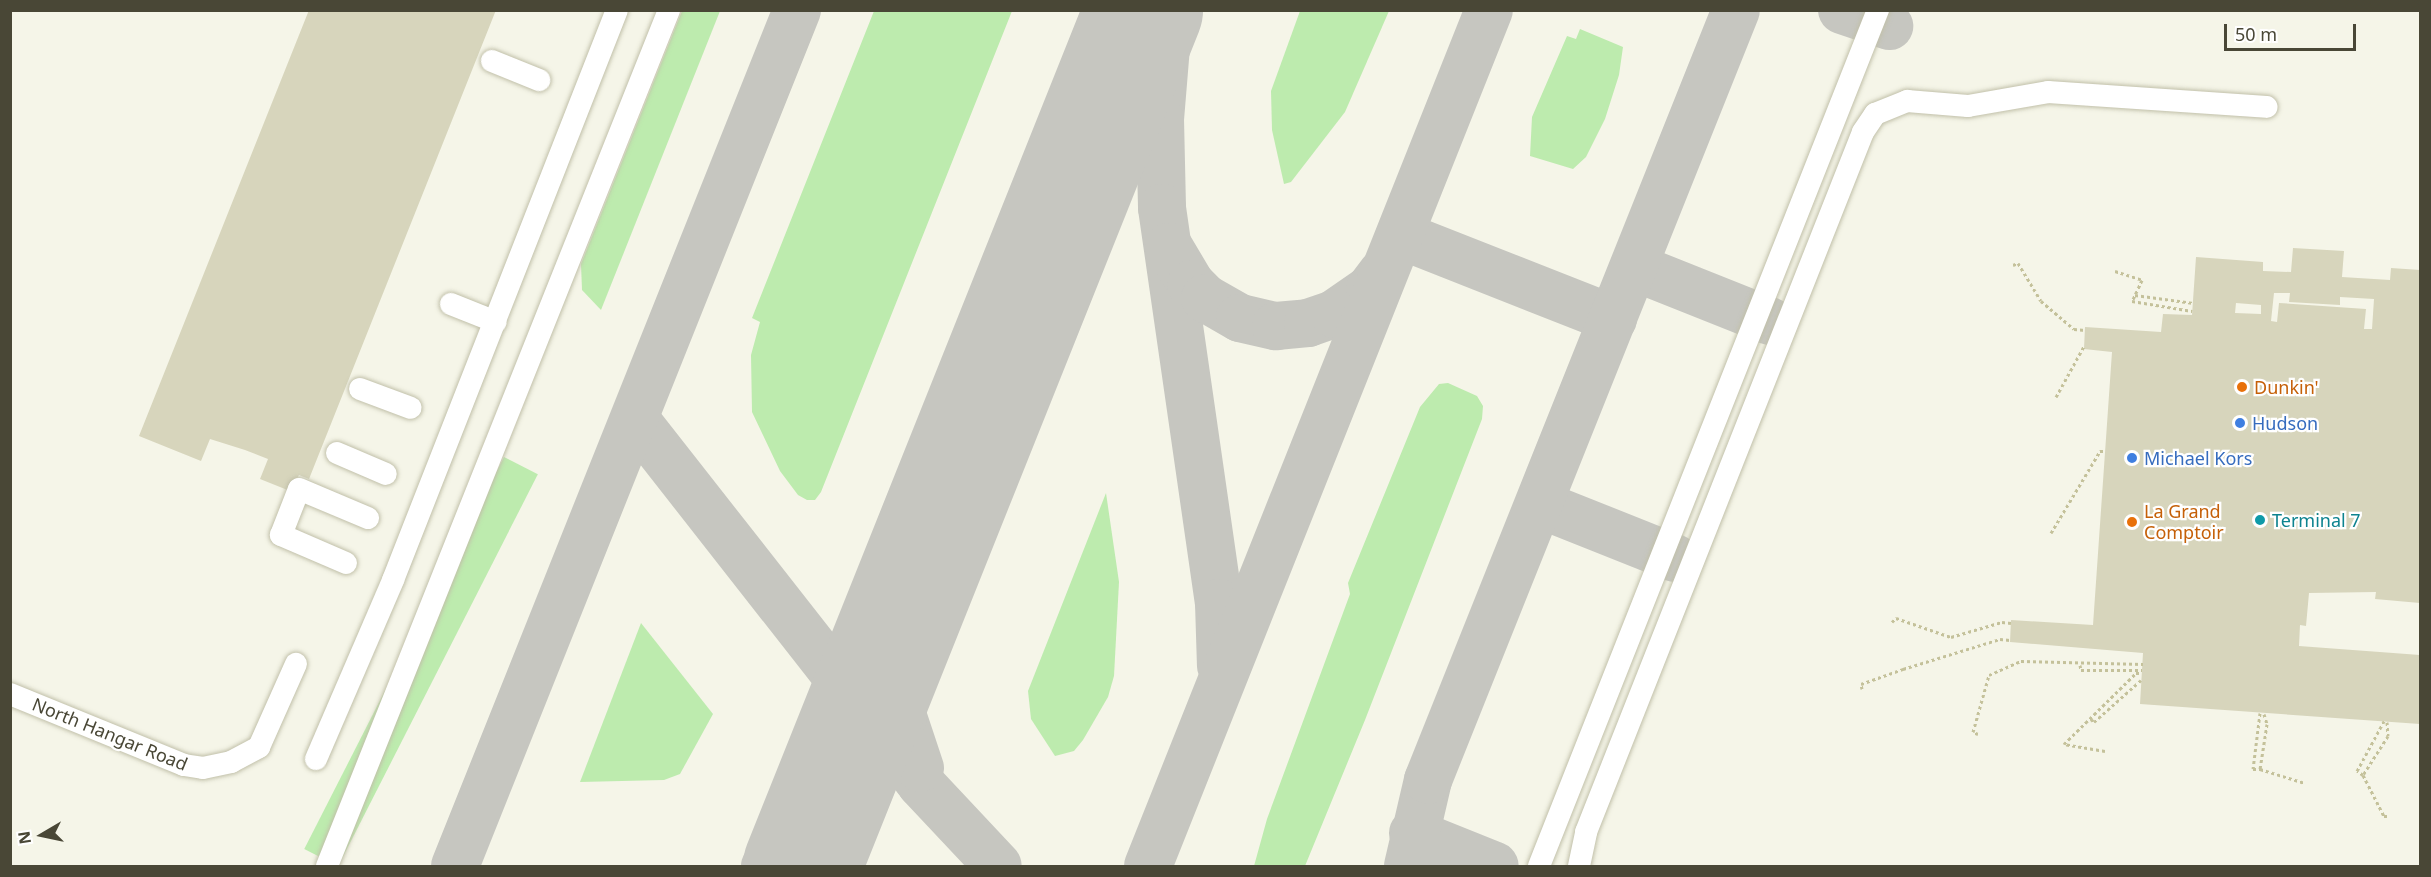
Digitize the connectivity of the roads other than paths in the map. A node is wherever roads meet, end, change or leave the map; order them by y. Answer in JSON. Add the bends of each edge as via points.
{"nodes":[{"id":1,"x":617,"y":10,"type":"edge"},
{"id":2,"x":669,"y":10,"type":"edge"},
{"id":3,"x":1878,"y":10,"type":"edge"},
{"id":4,"x":492,"y":61,"type":"dead end"},
{"id":5,"x":539,"y":80,"type":"dead end"},
{"id":6,"x":2266,"y":107,"type":"dead end"},
{"id":7,"x":451,"y":304,"type":"dead end"},
{"id":8,"x":496,"y":322,"type":"junction"},
{"id":9,"x":360,"y":388,"type":"dead end"},
{"id":10,"x":411,"y":408,"type":"dead end"},
{"id":11,"x":337,"y":453,"type":"dead end"},
{"id":12,"x":386,"y":474,"type":"dead end"},
{"id":13,"x":368,"y":518,"type":"dead end"},
{"id":14,"x":346,"y":563,"type":"dead end"},
{"id":15,"x":296,"y":664,"type":"dead end"},
{"id":16,"x":10,"y":694,"type":"edge"},
{"id":17,"x":316,"y":759,"type":"dead end"},
{"id":18,"x":327,"y":867,"type":"edge"},
{"id":19,"x":1539,"y":867,"type":"edge"},
{"id":20,"x":1580,"y":867,"type":"edge"}],
"edges":[{"from":1,"to":8,"type":"street"},
{"from":2,"to":18,"type":"street"},
{"from":3,"to":19,"type":"street"},
{"from":4,"to":5,"type":"street"},
{"from":6,"to":20,"type":"street","via":[[2048,92],[1968,106],[1899,102],[1875,114],[1863,132],[1582,843]]},
{"from":7,"to":8,"type":"street"},
{"from":8,"to":17,"type":"street"},
{"from":9,"to":10,"type":"street"},
{"from":11,"to":12,"type":"street"},
{"from":13,"to":14,"type":"street","via":[[299,489],[281,535]]},
{"from":15,"to":16,"type":"street","name":"North Hangar Road","via":[[259,747],[231,762],[203,768],[184,765]]}]}
